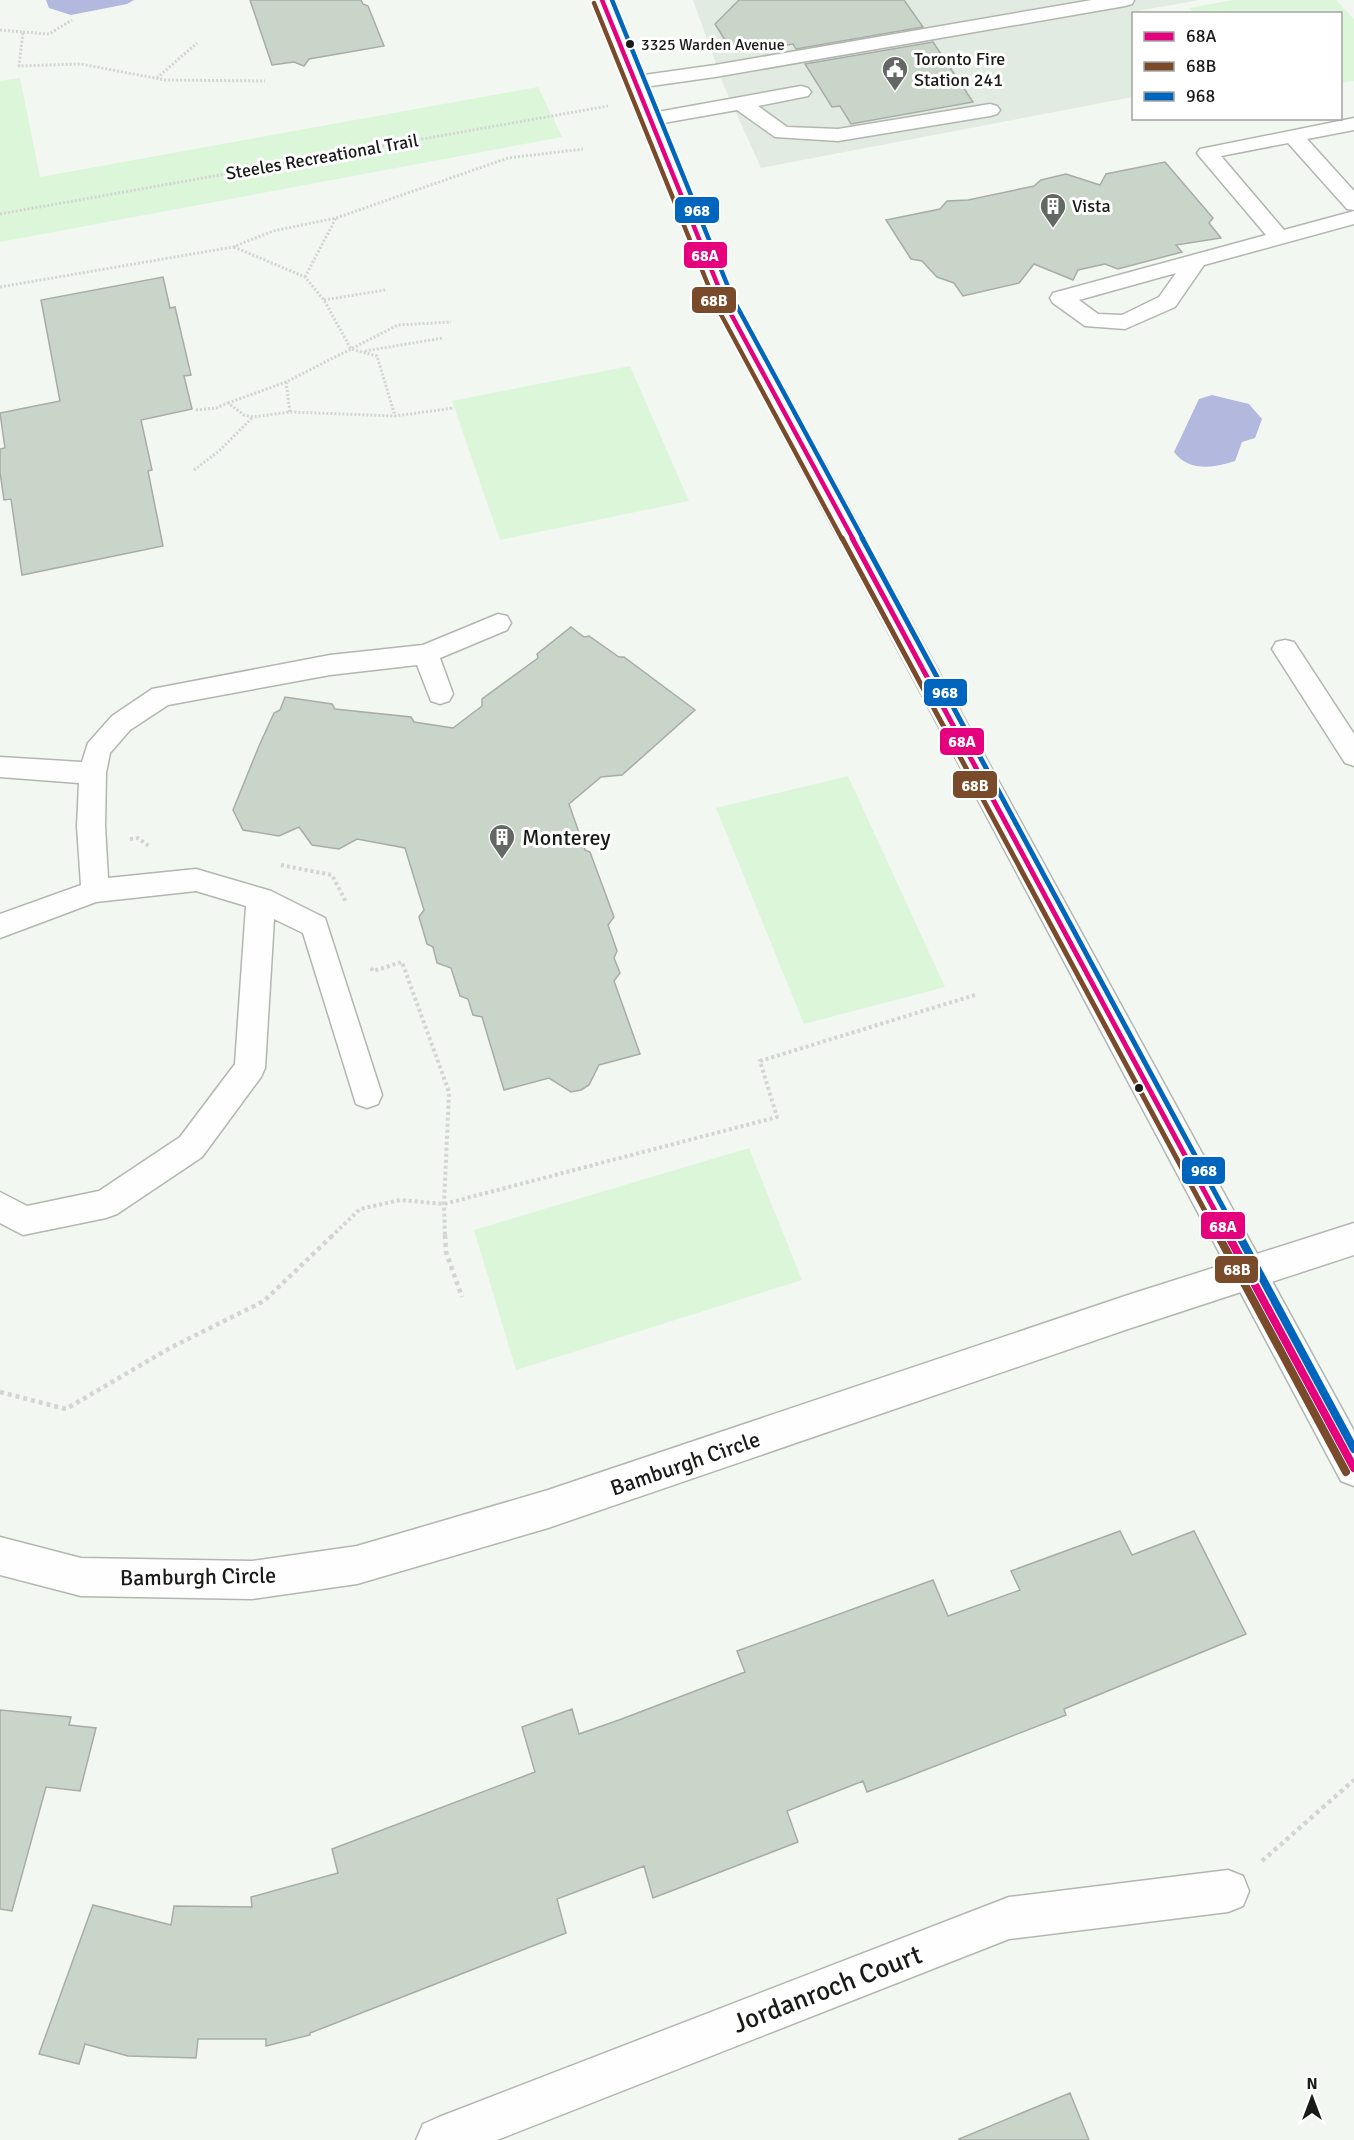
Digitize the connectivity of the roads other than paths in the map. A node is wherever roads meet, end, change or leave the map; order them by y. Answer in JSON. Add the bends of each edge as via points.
{"nodes":[{"id":1,"x":602,"y":0,"type":"edge"},
{"id":2,"x":1125,"y":0,"type":"edge"},
{"id":3,"x":801,"y":92,"type":"dead end"},
{"id":4,"x":644,"y":101,"type":"junction"},
{"id":5,"x":741,"y":103,"type":"junction"},
{"id":6,"x":990,"y":110,"type":"dead end"},
{"id":7,"x":1354,"y":124,"type":"edge"},
{"id":8,"x":1294,"y":137,"type":"junction"},
{"id":9,"x":1354,"y":204,"type":"edge"},
{"id":10,"x":1354,"y":217,"type":"edge"},
{"id":11,"x":1280,"y":238,"type":"junction"},
{"id":12,"x":1196,"y":261,"type":"junction"},
{"id":13,"x":498,"y":623,"type":"dead end"},
{"id":14,"x":1285,"y":649,"type":"dead end"},
{"id":15,"x":426,"y":654,"type":"junction"},
{"id":16,"x":440,"y":694,"type":"dead end"},
{"id":17,"x":1354,"y":756,"type":"edge"},
{"id":18,"x":0,"y":767,"type":"edge"},
{"id":19,"x":93,"y":773,"type":"junction"},
{"id":20,"x":95,"y":891,"type":"junction"},
{"id":21,"x":261,"y":899,"type":"junction"},
{"id":22,"x":0,"y":926,"type":"edge"},
{"id":23,"x":367,"y":1095,"type":"dead end"},
{"id":24,"x":0,"y":1206,"type":"edge"},
{"id":25,"x":1354,"y":1239,"type":"edge"},
{"id":26,"x":1248,"y":1274,"type":"junction"},
{"id":27,"x":1354,"y":1468,"type":"edge"},
{"id":28,"x":0,"y":1556,"type":"edge"},
{"id":29,"x":1228,"y":1891,"type":"road end"},
{"id":30,"x":439,"y":2140,"type":"edge"}],
"edges":[{"from":1,"to":4,"type":"main road"},
{"from":2,"to":4,"type":"lane","via":[[715,72]]},
{"from":3,"to":5,"type":"lane"},
{"from":4,"to":5,"type":"lane"},
{"from":4,"to":26,"type":"main road","via":[[725,303]]},
{"from":5,"to":6,"type":"lane","via":[[782,133],[793,134],[838,135]]},
{"from":7,"to":8,"type":"lane"},
{"from":8,"to":9,"type":"lane"},
{"from":8,"to":11,"type":"lane","via":[[1207,153]]},
{"from":10,"to":11,"type":"lane"},
{"from":11,"to":12,"type":"lane"},
{"from":12,"to":12,"type":"lane","via":[[1173,267],[1061,298],[1093,321],[1125,322],[1167,302]]},
{"from":13,"to":15,"type":"lane"},
{"from":14,"to":17,"type":"lane"},
{"from":15,"to":16,"type":"lane"},
{"from":15,"to":19,"type":"lane","via":[[330,665],[161,696],[121,723],[98,750]]},
{"from":18,"to":19,"type":"lane"},
{"from":19,"to":20,"type":"lane"},
{"from":20,"to":21,"type":"lane","via":[[196,880]]},
{"from":20,"to":22,"type":"lane"},
{"from":21,"to":23,"type":"lane","via":[[315,926]]},
{"from":21,"to":24,"type":"lane","via":[[250,1068],[191,1147],[105,1204],[23,1221]]},
{"from":25,"to":26,"type":"main road","name":"Bamburgh Circle"},
{"from":26,"to":27,"type":"main road"},
{"from":26,"to":28,"type":"main road","name":"Bamburgh Circle","via":[[548,1509],[357,1565],[252,1580],[103,1577],[81,1576]]},
{"from":29,"to":30,"type":"main road","name":"Jordanroch Court","via":[[1009,1918]]}]}
